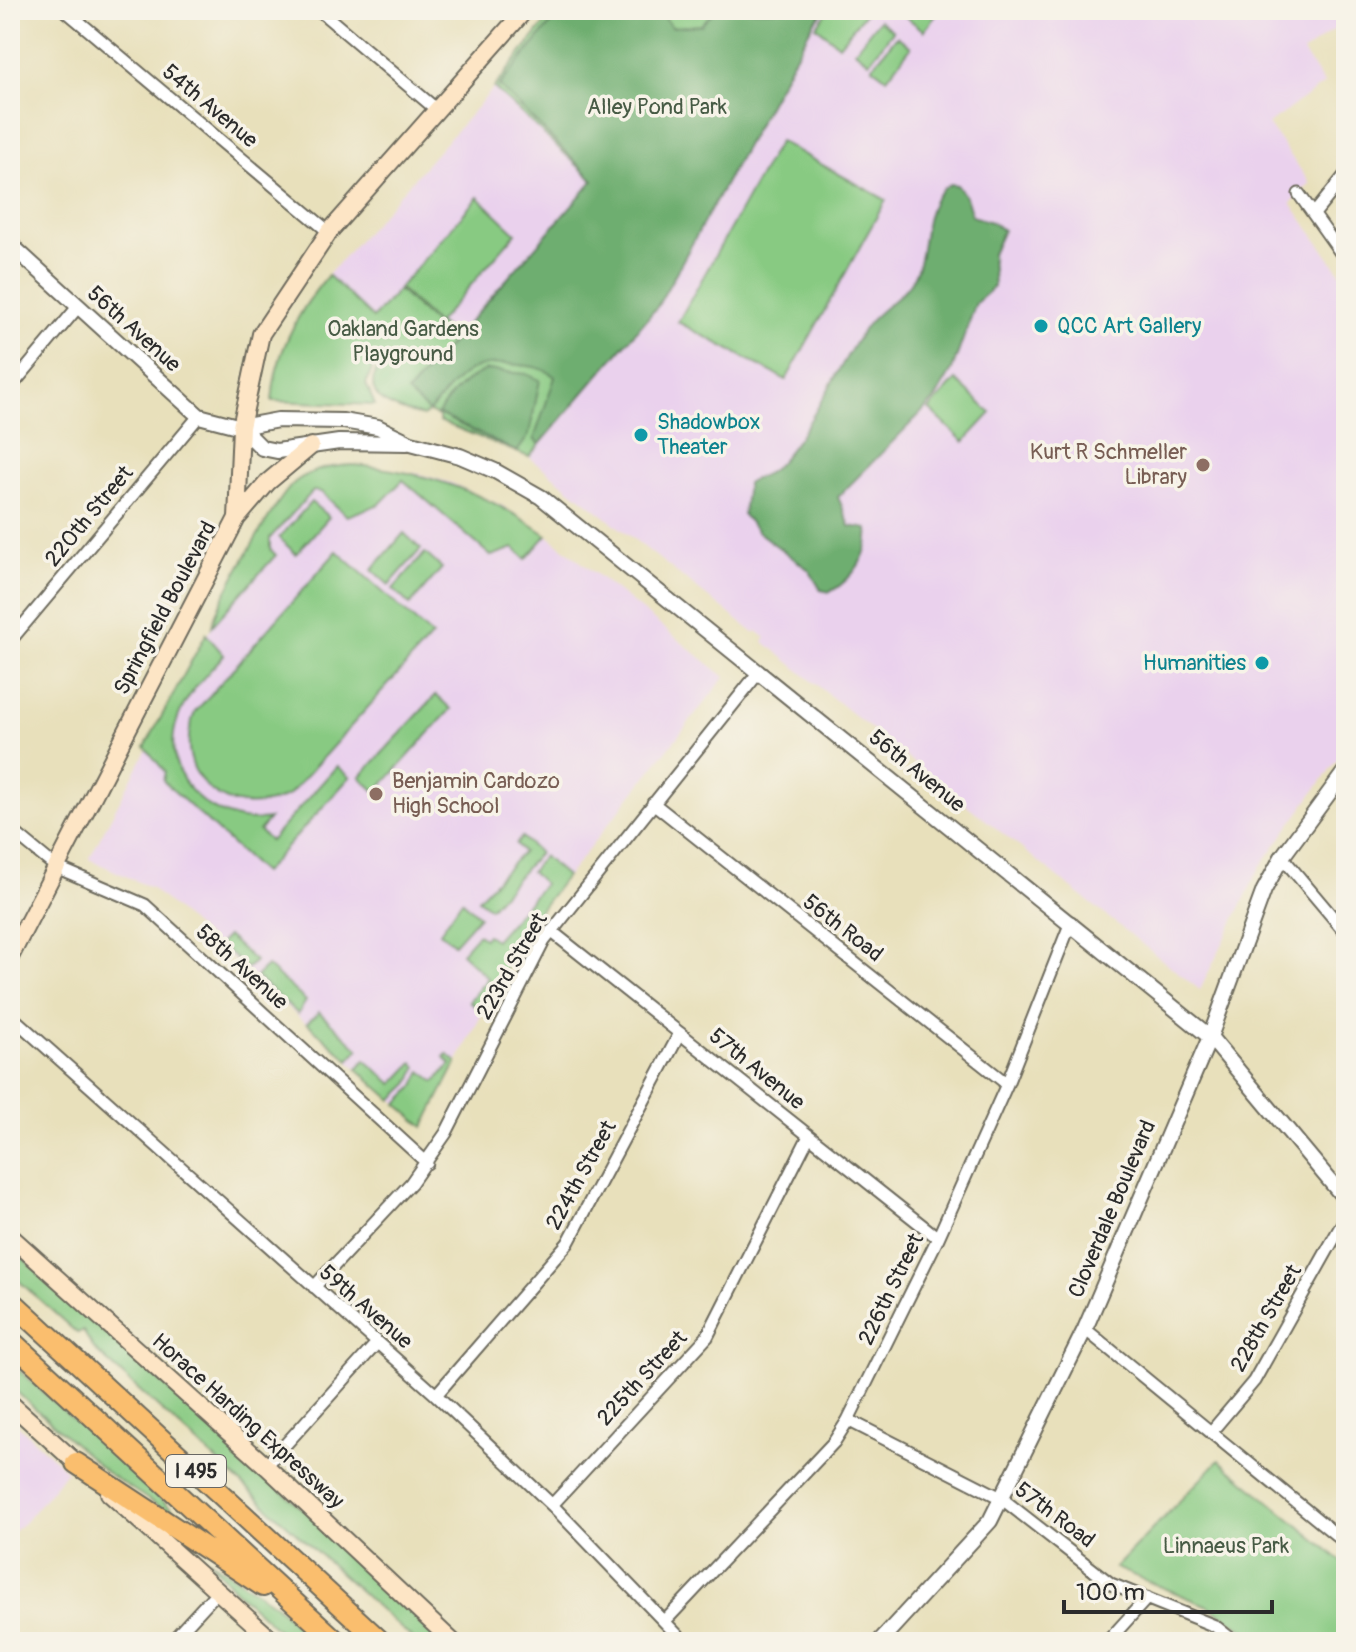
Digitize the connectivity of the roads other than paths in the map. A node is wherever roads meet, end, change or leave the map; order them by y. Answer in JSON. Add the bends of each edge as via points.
{"nodes":[{"id":1,"x":65,"y":10,"type":"edge"},
{"id":2,"x":319,"y":10,"type":"edge"},
{"id":3,"x":525,"y":10,"type":"edge"},
{"id":4,"x":437,"y":110,"type":"junction"},
{"id":5,"x":1346,"y":174,"type":"edge"},
{"id":6,"x":1299,"y":194,"type":"dead end"},
{"id":7,"x":1314,"y":214,"type":"junction"},
{"id":8,"x":329,"y":232,"type":"junction"},
{"id":9,"x":10,"y":244,"type":"edge"},
{"id":10,"x":1346,"y":260,"type":"edge"},
{"id":11,"x":77,"y":308,"type":"junction"},
{"id":12,"x":10,"y":388,"type":"edge"},
{"id":13,"x":199,"y":416,"type":"junction"},
{"id":14,"x":241,"y":427,"type":"junction"},
{"id":15,"x":411,"y":443,"type":"junction"},
{"id":16,"x":311,"y":446,"type":"junction"},
{"id":17,"x":237,"y":518,"type":"junction"},
{"id":18,"x":10,"y":641,"type":"edge"},
{"id":19,"x":759,"y":672,"type":"junction"},
{"id":20,"x":1346,"y":770,"type":"edge"},
{"id":21,"x":653,"y":803,"type":"junction"},
{"id":22,"x":10,"y":829,"type":"edge"},
{"id":23,"x":1282,"y":857,"type":"junction"},
{"id":24,"x":56,"y":867,"type":"junction"},
{"id":25,"x":1071,"y":922,"type":"junction"},
{"id":26,"x":551,"y":931,"type":"junction"},
{"id":27,"x":1346,"y":933,"type":"edge"},
{"id":28,"x":10,"y":957,"type":"edge"},
{"id":29,"x":10,"y":1015,"type":"edge"},
{"id":30,"x":680,"y":1033,"type":"junction"},
{"id":31,"x":1210,"y":1037,"type":"junction"},
{"id":32,"x":1007,"y":1084,"type":"junction"},
{"id":33,"x":809,"y":1136,"type":"junction"},
{"id":34,"x":427,"y":1163,"type":"junction"},
{"id":35,"x":1346,"y":1200,"type":"edge"},
{"id":36,"x":1346,"y":1217,"type":"edge"},
{"id":37,"x":10,"y":1236,"type":"edge"},
{"id":38,"x":938,"y":1238,"type":"junction"},
{"id":39,"x":314,"y":1287,"type":"junction"},
{"id":40,"x":10,"y":1300,"type":"edge"},
{"id":41,"x":1085,"y":1329,"type":"junction"},
{"id":42,"x":10,"y":1340,"type":"edge"},
{"id":43,"x":377,"y":1343,"type":"junction"},
{"id":44,"x":436,"y":1395,"type":"junction"},
{"id":45,"x":10,"y":1403,"type":"edge"},
{"id":46,"x":848,"y":1420,"type":"junction"},
{"id":47,"x":1211,"y":1432,"type":"junction"},
{"id":48,"x":76,"y":1463,"type":"junction"},
{"id":49,"x":266,"y":1466,"type":"junction"},
{"id":50,"x":1001,"y":1498,"type":"junction"},
{"id":51,"x":552,"y":1505,"type":"junction"},
{"id":52,"x":1343,"y":1535,"type":"edge"},
{"id":53,"x":218,"y":1591,"type":"junction"},
{"id":54,"x":1147,"y":1598,"type":"junction"},
{"id":55,"x":665,"y":1621,"type":"junction"},
{"id":56,"x":171,"y":1642,"type":"edge"},
{"id":57,"x":274,"y":1642,"type":"edge"},
{"id":58,"x":328,"y":1642,"type":"edge"},
{"id":59,"x":337,"y":1642,"type":"edge"},
{"id":60,"x":381,"y":1642,"type":"edge"},
{"id":61,"x":453,"y":1642,"type":"edge"},
{"id":62,"x":684,"y":1642,"type":"edge"},
{"id":63,"x":879,"y":1642,"type":"edge"},
{"id":64,"x":1107,"y":1642,"type":"edge"},
{"id":65,"x":1235,"y":1642,"type":"edge"}],
"edges":[{"from":1,"to":8,"type":"street","name":"54th Avenue"},
{"from":2,"to":4,"type":"street"},
{"from":3,"to":4,"type":"main road","name":"Springfield Boulevard"},
{"from":4,"to":8,"type":"main road","name":"Springfield Boulevard"},
{"from":5,"to":7,"type":"street"},
{"from":6,"to":7,"type":"street"},
{"from":7,"to":10,"type":"street"},
{"from":8,"to":14,"type":"main road","name":"Springfield Boulevard","via":[[261,334]]},
{"from":9,"to":11,"type":"street","name":"56th Avenue"},
{"from":11,"to":12,"type":"street"},
{"from":11,"to":13,"type":"street","name":"56th Avenue"},
{"from":13,"to":14,"type":"street","name":"56th Avenue"},
{"from":13,"to":18,"type":"street","name":"220th Street"},
{"from":14,"to":15,"type":"street","name":"56th Avenue","via":[[278,420],[343,421],[378,427]]},
{"from":14,"to":16,"type":"street","name":"56th Avenue","via":[[262,448]]},
{"from":14,"to":17,"type":"main road","name":"Springfield Boulevard"},
{"from":15,"to":16,"type":"street","name":"56th Avenue"},
{"from":15,"to":19,"type":"street","name":"56th Avenue","via":[[460,456],[541,497]]},
{"from":16,"to":17,"type":"main road","via":[[268,482]]},
{"from":17,"to":24,"type":"main road","name":"Springfield Boulevard"},
{"from":19,"to":21,"type":"street","name":"223rd Street"},
{"from":19,"to":25,"type":"street","name":"56th Avenue"},
{"from":20,"to":23,"type":"street","name":"Cloverdale Boulevard"},
{"from":21,"to":26,"type":"street","name":"223rd Street"},
{"from":21,"to":32,"type":"street","name":"56th Road"},
{"from":22,"to":24,"type":"street","name":"58th Avenue"},
{"from":23,"to":27,"type":"street"},
{"from":23,"to":31,"type":"street","name":"Cloverdale Boulevard","via":[[1264,890]]},
{"from":24,"to":28,"type":"main road","name":"Springfield Boulevard"},
{"from":24,"to":34,"type":"street","name":"58th Avenue","via":[[145,905]]},
{"from":25,"to":31,"type":"street","name":"56th Avenue"},
{"from":25,"to":32,"type":"street","name":"226th Street"},
{"from":26,"to":30,"type":"street","name":"57th Avenue"},
{"from":26,"to":34,"type":"street","name":"223rd Street"},
{"from":29,"to":39,"type":"street","name":"59th Avenue"},
{"from":30,"to":33,"type":"street","name":"57th Avenue"},
{"from":30,"to":44,"type":"street","name":"224th Street","via":[[568,1243]]},
{"from":31,"to":35,"type":"street","name":"56th Avenue"},
{"from":31,"to":41,"type":"street","name":"Cloverdale Boulevard"},
{"from":32,"to":38,"type":"street","name":"226th Street"},
{"from":33,"to":38,"type":"street","name":"57th Avenue"},
{"from":33,"to":51,"type":"street","name":"225th Street","via":[[707,1337]]},
{"from":34,"to":39,"type":"street","name":"223rd Street"},
{"from":36,"to":47,"type":"street","name":"228th Street","via":[[1254,1381]]},
{"from":37,"to":49,"type":"main road","name":"Horace Harding Expressway"},
{"from":38,"to":46,"type":"street","name":"226th Street"},
{"from":39,"to":43,"type":"street","name":"59th Avenue"},
{"from":40,"to":60,"type":"highway","number":"I 495"},
{"from":41,"to":47,"type":"street"},
{"from":41,"to":50,"type":"street","name":"Cloverdale Boulevard"},
{"from":42,"to":59,"type":"highway","number":"I 495"},
{"from":43,"to":44,"type":"street","name":"59th Avenue"},
{"from":43,"to":49,"type":"street"},
{"from":44,"to":51,"type":"street","name":"59th Avenue"},
{"from":45,"to":48,"type":"main road"},
{"from":46,"to":50,"type":"street","name":"57th Road"},
{"from":46,"to":55,"type":"street","name":"226th Street","via":[[834,1442]]},
{"from":47,"to":52,"type":"street"},
{"from":48,"to":53,"type":"main road"},
{"from":48,"to":58,"type":"highway","via":[[263,1586]]},
{"from":49,"to":61,"type":"main road","name":"Horace Harding Expressway"},
{"from":50,"to":54,"type":"street","name":"57th Road","via":[[1111,1584]]},
{"from":50,"to":63,"type":"street","name":"Cloverdale Boulevard","via":[[990,1521]]},
{"from":51,"to":55,"type":"street","name":"59th Avenue"},
{"from":53,"to":56,"type":"street"},
{"from":53,"to":57,"type":"main road"},
{"from":54,"to":64,"type":"street"},
{"from":54,"to":65,"type":"street","name":"57th Road","via":[[1215,1626]]},
{"from":55,"to":62,"type":"street","name":"59th Avenue"}]}
